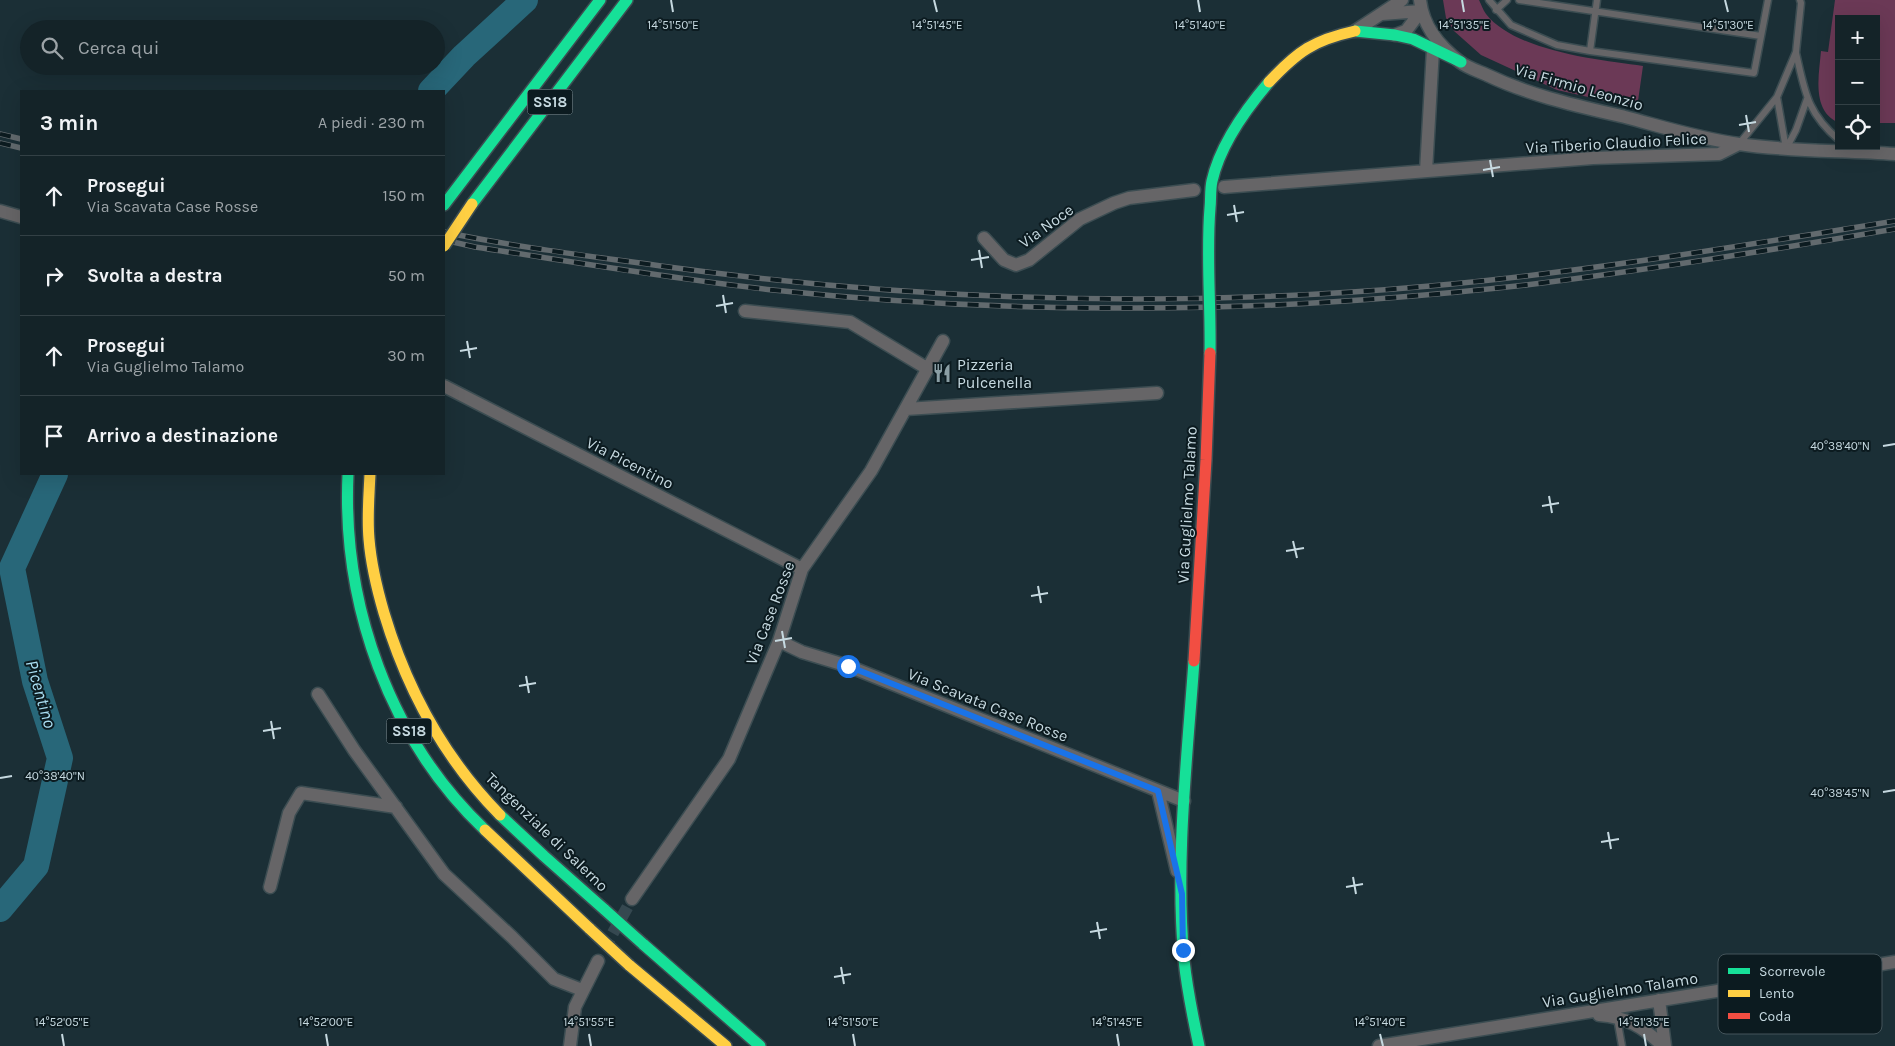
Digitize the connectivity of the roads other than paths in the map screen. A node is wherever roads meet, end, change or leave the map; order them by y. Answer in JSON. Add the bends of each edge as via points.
{"nodes":[{"id":1,"x":600,"y":0,"type":"edge"},
{"id":2,"x":626,"y":0,"type":"edge"},
{"id":3,"x":1402,"y":0,"type":"edge"},
{"id":4,"x":1489,"y":0,"type":"edge"},
{"id":5,"x":1507,"y":0,"type":"edge"},
{"id":6,"x":1519,"y":0,"type":"edge"},
{"id":7,"x":1597,"y":0,"type":"edge"},
{"id":8,"x":1768,"y":0,"type":"edge"},
{"id":9,"x":1800,"y":0,"type":"edge"},
{"id":10,"x":1421,"y":5,"type":"edge"},
{"id":11,"x":1496,"y":10,"type":"junction"},
{"id":12,"x":1596,"y":11,"type":"junction"},
{"id":13,"x":1382,"y":14,"type":"junction"},
{"id":14,"x":1355,"y":31,"type":"junction"},
{"id":15,"x":1395,"y":35,"type":"junction"},
{"id":16,"x":1761,"y":36,"type":"junction"},
{"id":17,"x":1433,"y":49,"type":"junction"},
{"id":18,"x":1590,"y":51,"type":"junction"},
{"id":19,"x":1796,"y":52,"type":"junction"},
{"id":20,"x":1461,"y":62,"type":"junction"},
{"id":21,"x":1777,"y":97,"type":"junction"},
{"id":22,"x":1806,"y":99,"type":"junction"},
{"id":23,"x":1835,"y":136,"type":"edge"},
{"id":24,"x":1739,"y":144,"type":"junction"},
{"id":25,"x":1786,"y":149,"type":"junction"},
{"id":26,"x":1835,"y":149,"type":"edge"},
{"id":27,"x":1858,"y":150,"type":"edge"},
{"id":28,"x":1895,"y":154,"type":"edge"},
{"id":29,"x":1426,"y":171,"type":"junction"},
{"id":30,"x":1224,"y":187,"type":"dead end"},
{"id":31,"x":1194,"y":190,"type":"dead end"},
{"id":32,"x":445,"y":204,"type":"edge"},
{"id":33,"x":0,"y":211,"type":"edge"},
{"id":34,"x":20,"y":216,"type":"edge"},
{"id":35,"x":984,"y":238,"type":"dead end"},
{"id":36,"x":445,"y":244,"type":"edge"},
{"id":37,"x":745,"y":311,"type":"dead end"},
{"id":38,"x":943,"y":341,"type":"dead end"},
{"id":39,"x":928,"y":369,"type":"junction"},
{"id":40,"x":445,"y":387,"type":"edge"},
{"id":41,"x":1157,"y":393,"type":"dead end"},
{"id":42,"x":906,"y":409,"type":"junction"},
{"id":43,"x":348,"y":475,"type":"edge"},
{"id":44,"x":370,"y":476,"type":"edge"},
{"id":45,"x":802,"y":569,"type":"junction"},
{"id":46,"x":779,"y":641,"type":"junction"},
{"id":47,"x":318,"y":694,"type":"dead end"},
{"id":48,"x":1158,"y":791,"type":"junction"},
{"id":49,"x":1184,"y":801,"type":"junction"},
{"id":50,"x":396,"y":807,"type":"junction"},
{"id":51,"x":270,"y":887,"type":"dead end"},
{"id":52,"x":1182,"y":894,"type":"junction"},
{"id":53,"x":632,"y":899,"type":"tunnel mouth"},
{"id":54,"x":598,"y":960,"type":"tunnel mouth"},
{"id":55,"x":1895,"y":962,"type":"edge"},
{"id":56,"x":1882,"y":964,"type":"edge"},
{"id":57,"x":582,"y":990,"type":"junction"},
{"id":58,"x":1718,"y":990,"type":"edge"},
{"id":59,"x":1659,"y":1000,"type":"junction"},
{"id":60,"x":1616,"y":1012,"type":"junction"},
{"id":61,"x":570,"y":1046,"type":"edge"},
{"id":62,"x":726,"y":1046,"type":"edge"},
{"id":63,"x":761,"y":1046,"type":"edge"},
{"id":64,"x":1199,"y":1046,"type":"edge"},
{"id":65,"x":1379,"y":1046,"type":"edge"},
{"id":66,"x":1622,"y":1046,"type":"edge"},
{"id":67,"x":1664,"y":1046,"type":"edge"}],
"edges":[{"from":1,"to":32,"type":"main road","number":"SS18"},
{"from":2,"to":36,"type":"main road","number":"SS18","bridge":true},
{"from":3,"to":13,"type":"street"},
{"from":4,"to":11,"type":"lane"},
{"from":5,"to":11,"type":"lane"},
{"from":6,"to":12,"type":"lane"},
{"from":7,"to":12,"type":"lane"},
{"from":8,"to":16,"type":"lane"},
{"from":9,"to":19,"type":"lane"},
{"from":10,"to":13,"type":"street"},
{"from":10,"to":15,"type":"street","via":[[1406,31]]},
{"from":10,"to":20,"type":"street","name":"Via Firmio Leonzio","via":[[1427,27],[1435,39]]},
{"from":11,"to":18,"type":"lane","via":[[1511,25],[1534,36],[1557,45]]},
{"from":12,"to":16,"type":"lane"},
{"from":12,"to":18,"type":"lane"},
{"from":13,"to":14,"type":"street"},
{"from":14,"to":15,"type":"main road"},
{"from":14,"to":49,"type":"main road","name":"Via Guglielmo Talamo","bridge":true,"via":[[1312,44],[1278,71],[1238,126],[1213,176],[1208,225],[1210,340],[1205,486]]},
{"from":15,"to":17,"type":"main road"},
{"from":16,"to":18,"type":"lane","via":[[1754,73]]},
{"from":17,"to":20,"type":"main road"},
{"from":17,"to":29,"type":"street"},
{"from":19,"to":21,"type":"lane"},
{"from":19,"to":22,"type":"lane"},
{"from":20,"to":24,"type":"street","name":"Via Firmio Leonzio","via":[[1538,96]]},
{"from":21,"to":24,"type":"lane"},
{"from":21,"to":25,"type":"lane"},
{"from":22,"to":23,"type":"lane","via":[[1817,118]]},
{"from":22,"to":25,"type":"lane"},
{"from":24,"to":25,"type":"street"},
{"from":24,"to":29,"type":"street","name":"Via Tiberio Claudio Felice","via":[[1719,154],[1593,158]]},
{"from":25,"to":26,"type":"street"},
{"from":27,"to":28,"type":"street"},
{"from":29,"to":30,"type":"street"},
{"from":31,"to":35,"type":"street","name":"Via Noce","via":[[1129,198],[1114,203],[1080,219],[1029,260],[1016,265],[1004,260]]},
{"from":33,"to":34,"type":"street"},
{"from":37,"to":39,"type":"street","via":[[850,322]]},
{"from":38,"to":39,"type":"street","name":"Via Case Rosse"},
{"from":39,"to":42,"type":"street","name":"Via Case Rosse"},
{"from":40,"to":45,"type":"street","name":"Via Picentino"},
{"from":41,"to":42,"type":"street"},
{"from":42,"to":45,"type":"street","name":"Via Case Rosse","via":[[871,471]]},
{"from":43,"to":62,"type":"main road","number":"SS18","bridge":true,"via":[[348,537],[356,592],[379,674],[401,719],[428,761],[459,804],[502,848],[629,965]]},
{"from":44,"to":63,"type":"main road","name":"Tangenziale di Salerno","number":"SS18","bridge":true,"via":[[368,531],[376,585],[412,693],[436,734],[485,799],[538,851]]},
{"from":45,"to":46,"type":"street","name":"Via Case Rosse"},
{"from":46,"to":48,"type":"street","name":"Via Scavata Case Rosse"},
{"from":46,"to":53,"type":"street","name":"Via Case Rosse","via":[[729,759]]},
{"from":47,"to":50,"type":"street"},
{"from":48,"to":49,"type":"street","name":"Via Scavata Case Rosse"},
{"from":48,"to":52,"type":"street"},
{"from":49,"to":52,"type":"main road","name":"Via Guglielmo Talamo"},
{"from":50,"to":51,"type":"street","via":[[301,793],[289,813]]},
{"from":50,"to":57,"type":"street","via":[[444,874],[554,979]]},
{"from":52,"to":64,"type":"main road","name":"Via Guglielmo Talamo","via":[[1183,950]]},
{"from":54,"to":57,"type":"street"},
{"from":55,"to":56,"type":"street","name":"Via Guglielmo Talamo"},
{"from":57,"to":61,"type":"street","via":[[575,1007]]},
{"from":58,"to":59,"type":"street","name":"Via Guglielmo Talamo"},
{"from":59,"to":60,"type":"street","name":"Via Guglielmo Talamo"},
{"from":59,"to":67,"type":"street"},
{"from":60,"to":65,"type":"street","name":"Via Guglielmo Talamo","via":[[1576,1014]]},
{"from":60,"to":66,"type":"lane"},
{"from":60,"to":67,"type":"street"}]}
